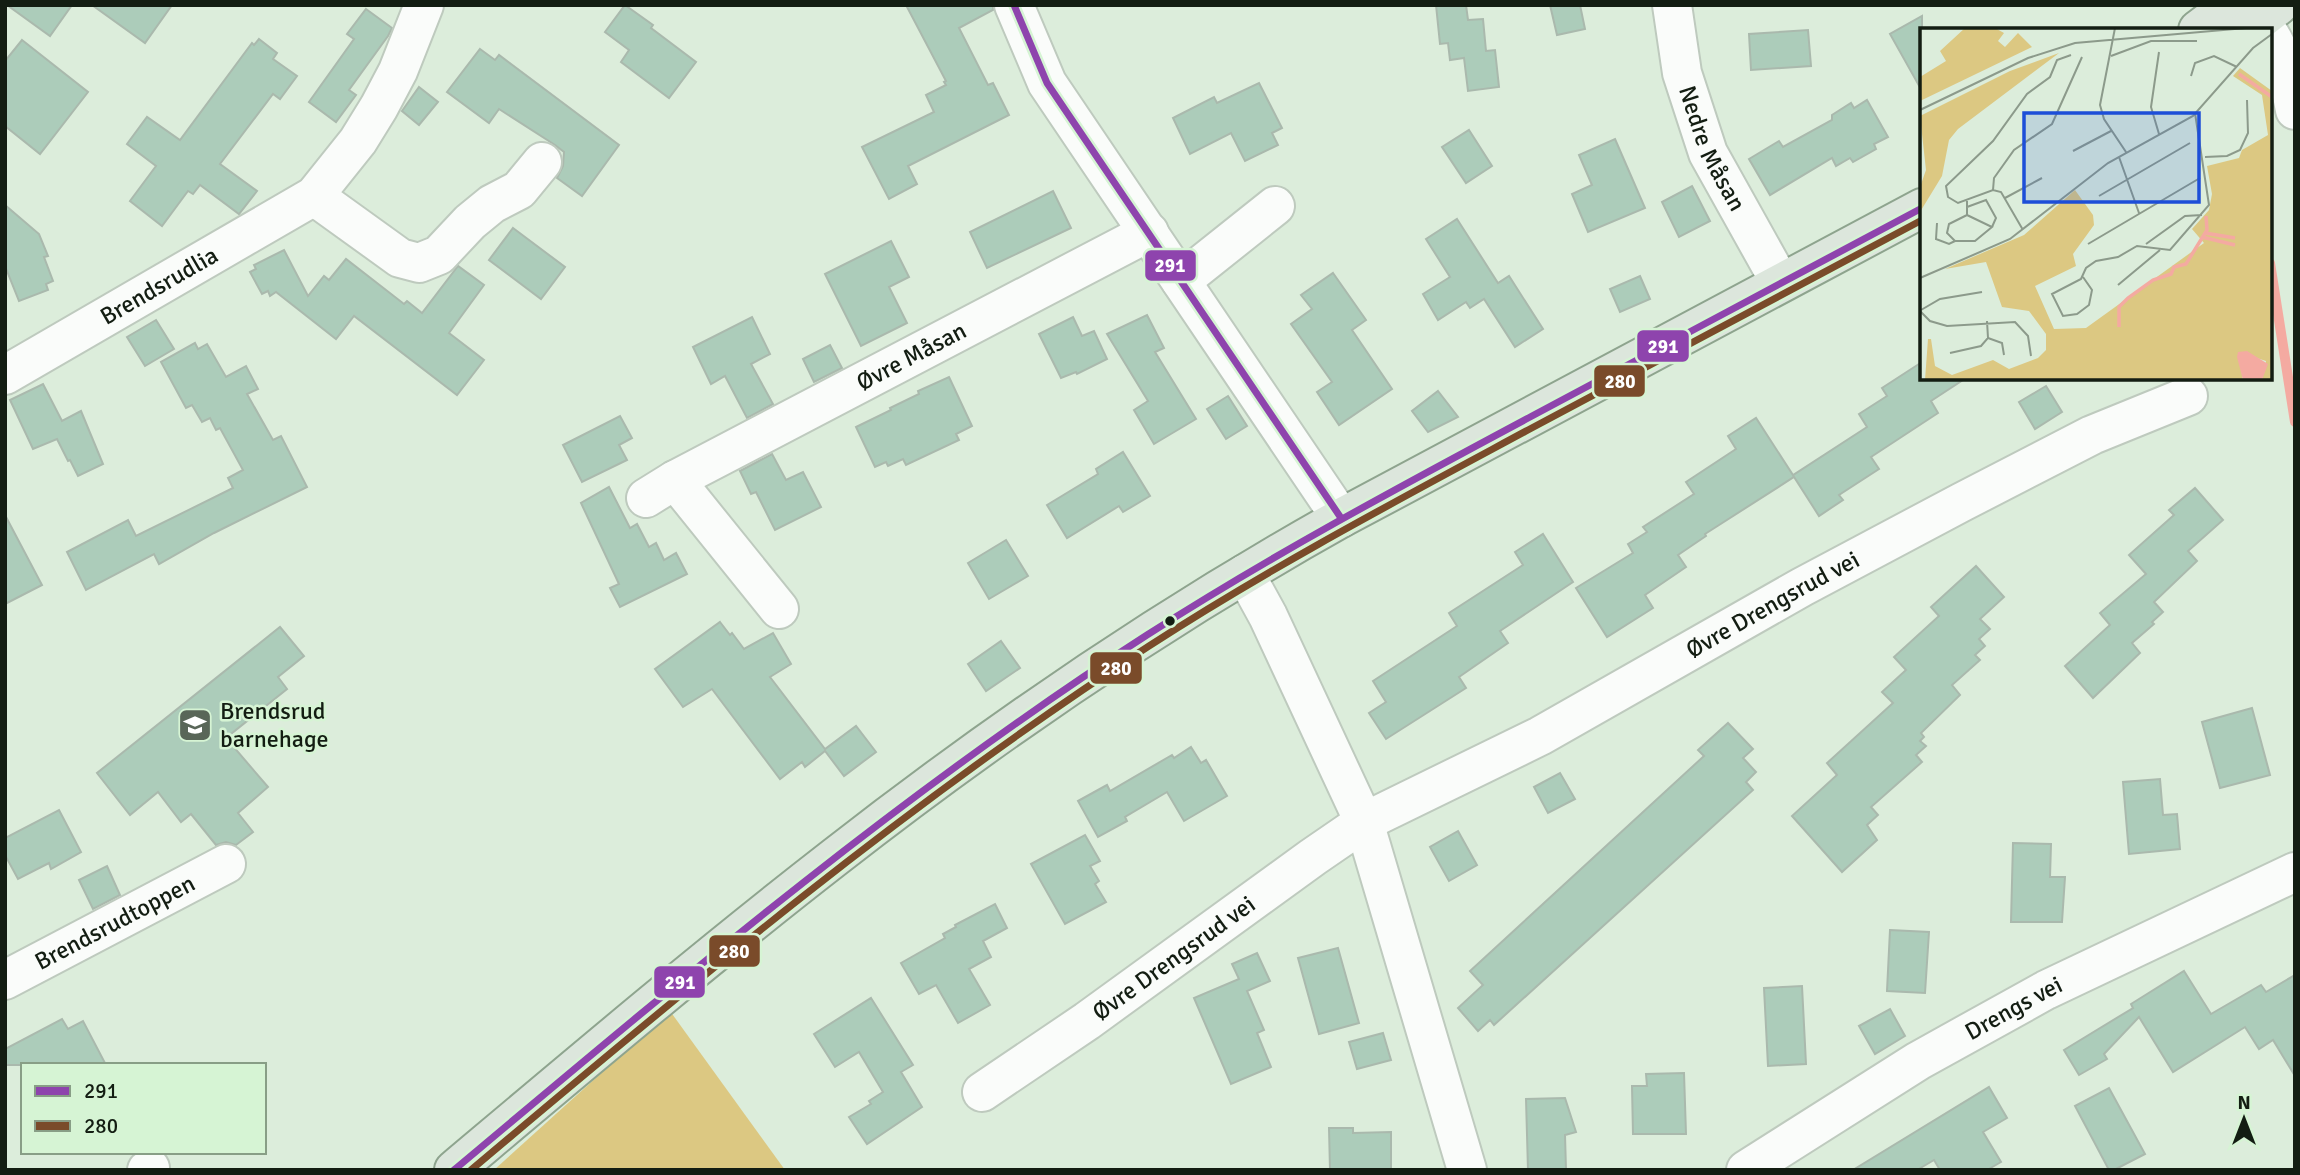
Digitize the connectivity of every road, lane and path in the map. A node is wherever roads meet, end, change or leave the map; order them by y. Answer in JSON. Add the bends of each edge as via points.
{"nodes":[{"id":1,"x":424,"y":5,"type":"edge"},
{"id":2,"x":1014,"y":5,"type":"edge"},
{"id":3,"x":1672,"y":5,"type":"edge"},
{"id":4,"x":2258,"y":18,"type":"edge"},
{"id":5,"x":2208,"y":28,"type":"edge"},
{"id":6,"x":2272,"y":39,"type":"edge"},
{"id":7,"x":2295,"y":110,"type":"edge"},
{"id":8,"x":542,"y":162,"type":"dead end"},
{"id":9,"x":314,"y":196,"type":"junction"},
{"id":10,"x":1275,"y":206,"type":"dead end"},
{"id":11,"x":1920,"y":209,"type":"edge"},
{"id":12,"x":1149,"y":232,"type":"junction"},
{"id":13,"x":1181,"y":281,"type":"junction"},
{"id":14,"x":1780,"y":282,"type":"junction"},
{"id":15,"x":5,"y":375,"type":"edge"},
{"id":16,"x":2188,"y":396,"type":"dead end"},
{"id":17,"x":1341,"y":518,"type":"junction"},
{"id":18,"x":1245,"y":574,"type":"junction"},
{"id":19,"x":779,"y":609,"type":"dead end"},
{"id":20,"x":1364,"y":822,"type":"junction"},
{"id":21,"x":226,"y":864,"type":"dead end"},
{"id":22,"x":2295,"y":872,"type":"edge"},
{"id":23,"x":5,"y":980,"type":"edge"},
{"id":24,"x":982,"y":1092,"type":"dead end"},
{"id":25,"x":454,"y":1170,"type":"edge"},
{"id":26,"x":1467,"y":1170,"type":"edge"},
{"id":27,"x":1746,"y":1170,"type":"edge"}],
"edges":[{"from":1,"to":9,"type":"street","name":"Brendsrudlia","via":[[379,107]]},
{"from":2,"to":12,"type":"street","via":[[1047,83]]},
{"from":3,"to":14,"type":"street","name":"Nedre Måsan","via":[[1682,74],[1708,153]]},
{"from":4,"to":5,"type":"main road"},
{"from":6,"to":7,"type":"street"},
{"from":8,"to":9,"type":"street","via":[[519,190],[492,204],[439,255],[419,263],[400,258]]},
{"from":9,"to":15,"type":"street","name":"Brendsrudlia"},
{"from":10,"to":13,"type":"street"},
{"from":11,"to":14,"type":"main road"},
{"from":12,"to":13,"type":"street"},
{"from":12,"to":19,"type":"street","name":"Øvre Måsan","via":[[661,489]]},
{"from":13,"to":17,"type":"street"},
{"from":14,"to":17,"type":"main road"},
{"from":16,"to":20,"type":"street","name":"Øvre Drengsrud vei","via":[[2092,435],[1974,495],[1540,736]]},
{"from":17,"to":18,"type":"main road"},
{"from":18,"to":20,"type":"street"},
{"from":18,"to":25,"type":"main road","via":[[1098,666],[848,847]]},
{"from":20,"to":24,"type":"street","name":"Øvre Drengsrud vei"},
{"from":20,"to":26,"type":"street"},
{"from":21,"to":23,"type":"street","name":"Brendsrudtoppen"},
{"from":22,"to":27,"type":"street","name":"Drengs vei","via":[[2046,990],[1918,1061]]}]}
